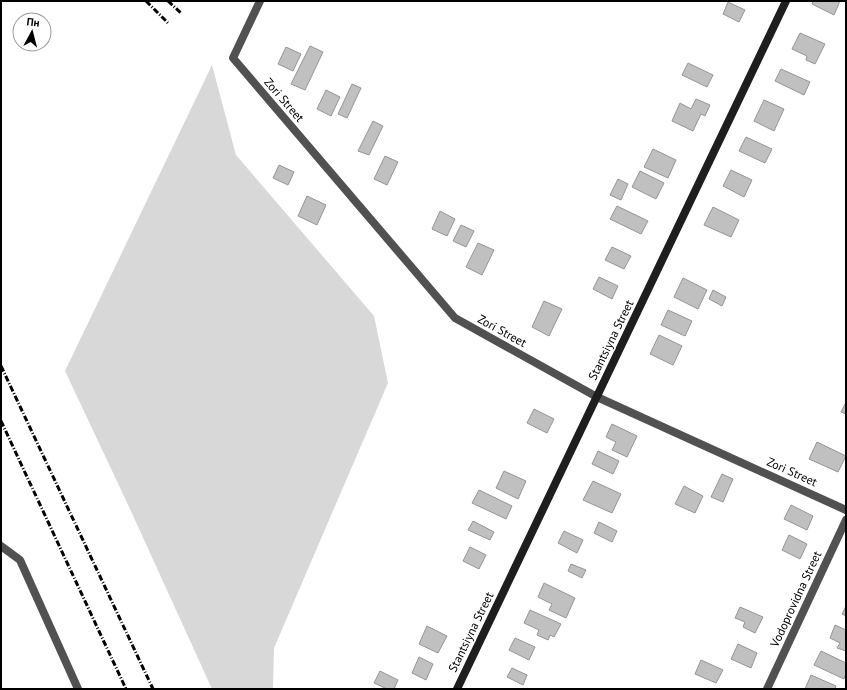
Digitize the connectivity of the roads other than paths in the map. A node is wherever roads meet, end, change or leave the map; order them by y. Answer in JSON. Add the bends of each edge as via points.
{"nodes":[{"id":1,"x":260,"y":1,"type":"edge"},
{"id":2,"x":786,"y":1,"type":"edge"},
{"id":3,"x":597,"y":397,"type":"junction"},
{"id":4,"x":846,"y":510,"type":"edge"},
{"id":5,"x":846,"y":520,"type":"edge"},
{"id":6,"x":1,"y":546,"type":"edge"},
{"id":7,"x":78,"y":689,"type":"edge"},
{"id":8,"x":457,"y":689,"type":"edge"},
{"id":9,"x":767,"y":689,"type":"edge"}],
"edges":[{"from":1,"to":3,"type":"street","name":"Zori Street","via":[[233,58],[455,318]]},
{"from":2,"to":3,"type":"street","name":"Stantsiyna Street"},
{"from":3,"to":4,"type":"street","name":"Zori Street"},
{"from":3,"to":8,"type":"street","name":"Stantsiyna Street"},
{"from":5,"to":9,"type":"street","name":"Vodoprovidna Street"},
{"from":6,"to":7,"type":"street","via":[[20,560]]}]}
